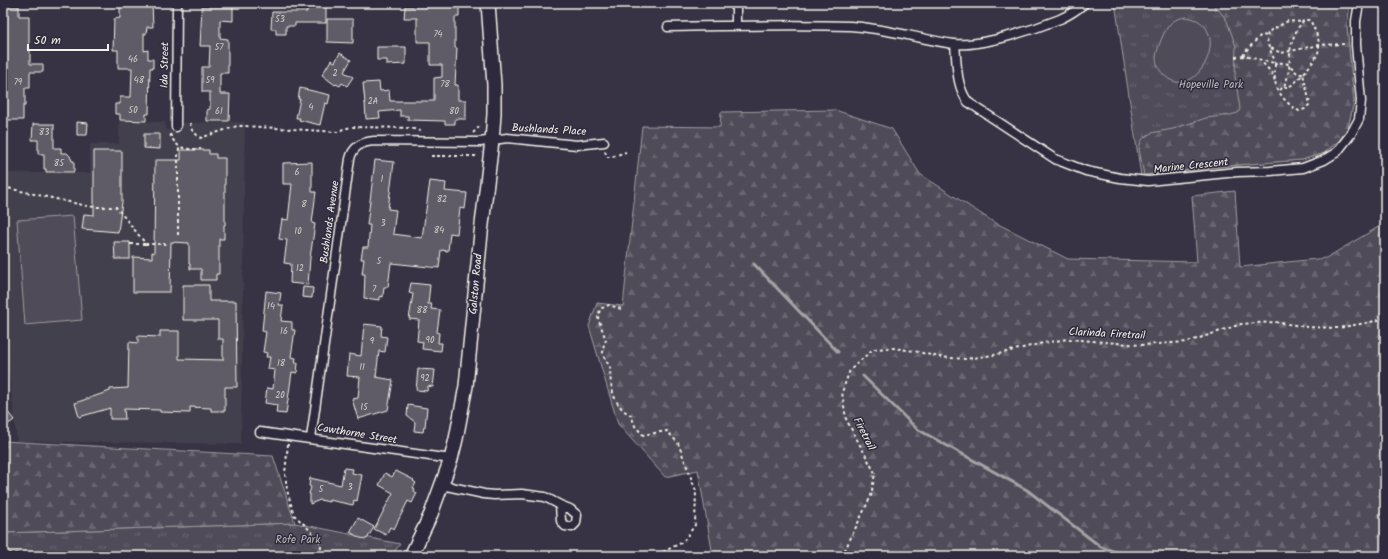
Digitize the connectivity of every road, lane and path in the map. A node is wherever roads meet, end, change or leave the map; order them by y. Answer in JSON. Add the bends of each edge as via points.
{"nodes":[{"id":1,"x":177,"y":3,"type":"edge"},
{"id":2,"x":488,"y":3,"type":"edge"},
{"id":3,"x":736,"y":3,"type":"edge"},
{"id":4,"x":1086,"y":3,"type":"edge"},
{"id":5,"x":1359,"y":3,"type":"edge"},
{"id":6,"x":1302,"y":22,"type":"junction"},
{"id":7,"x":736,"y":26,"type":"junction"},
{"id":8,"x":668,"y":27,"type":"dead end"},
{"id":9,"x":1267,"y":36,"type":"junction"},
{"id":10,"x":1356,"y":43,"type":"junction"},
{"id":11,"x":955,"y":44,"type":"junction"},
{"id":12,"x":1319,"y":45,"type":"junction"},
{"id":13,"x":1270,"y":48,"type":"junction"},
{"id":14,"x":1290,"y":51,"type":"junction"},
{"id":15,"x":1243,"y":56,"type":"junction"},
{"id":16,"x":1235,"y":57,"type":"dead end"},
{"id":17,"x":1258,"y":58,"type":"junction"},
{"id":18,"x":1275,"y":62,"type":"junction"},
{"id":19,"x":1290,"y":65,"type":"junction"},
{"id":20,"x":1303,"y":74,"type":"junction"},
{"id":21,"x":1276,"y":84,"type":"junction"},
{"id":22,"x":1284,"y":87,"type":"junction"},
{"id":23,"x":1279,"y":91,"type":"junction"},
{"id":24,"x":190,"y":123,"type":"dead end"},
{"id":25,"x":481,"y":125,"type":"dead end"},
{"id":26,"x":173,"y":128,"type":"joint"},
{"id":27,"x":426,"y":133,"type":"dead end"},
{"id":28,"x":470,"y":134,"type":"dead end"},
{"id":29,"x":492,"y":141,"type":"junction"},
{"id":30,"x":604,"y":142,"type":"joint"},
{"id":31,"x":180,"y":147,"type":"junction"},
{"id":32,"x":200,"y":148,"type":"dead end"},
{"id":33,"x":626,"y":152,"type":"dead end"},
{"id":34,"x":478,"y":155,"type":"dead end"},
{"id":35,"x":431,"y":156,"type":"dead end"},
{"id":36,"x":3,"y":187,"type":"edge"},
{"id":37,"x":178,"y":235,"type":"dead end"},
{"id":38,"x":130,"y":244,"type":"dead end"},
{"id":39,"x":146,"y":244,"type":"junction"},
{"id":40,"x":168,"y":244,"type":"dead end"},
{"id":41,"x":621,"y":308,"type":"dead end"},
{"id":42,"x":1385,"y":318,"type":"edge"},
{"id":43,"x":994,"y":355,"type":"joint"},
{"id":44,"x":260,"y":432,"type":"dead end"},
{"id":45,"x":289,"y":436,"type":"junction"},
{"id":46,"x":311,"y":438,"type":"junction"},
{"id":47,"x":451,"y":459,"type":"junction"},
{"id":48,"x":442,"y":485,"type":"junction"},
{"id":49,"x":560,"y":505,"type":"dead end"},
{"id":50,"x":3,"y":553,"type":"edge"},
{"id":51,"x":57,"y":556,"type":"edge"},
{"id":52,"x":317,"y":556,"type":"edge"},
{"id":53,"x":411,"y":556,"type":"edge"},
{"id":54,"x":655,"y":556,"type":"edge"},
{"id":55,"x":842,"y":556,"type":"edge"}],
"edges":[{"from":1,"to":26,"type":"street","name":"Ida Street"},
{"from":2,"to":29,"type":"main road","name":"Galston Road","via":[[494,85]]},
{"from":3,"to":7,"type":"street"},
{"from":4,"to":11,"type":"street","via":[[1060,19],[1017,34],[978,43]]},
{"from":5,"to":10,"type":"street","name":"Marine Crescent"},
{"from":6,"to":9,"type":"path","via":[[1288,21],[1268,32]]},
{"from":6,"to":12,"type":"path","via":[[1310,20]]},
{"from":6,"to":14,"type":"path"},
{"from":7,"to":8,"type":"street"},
{"from":7,"to":11,"type":"street","via":[[850,26],[882,29]]},
{"from":9,"to":13,"type":"path"},
{"from":9,"to":15,"type":"path","via":[[1261,35]]},
{"from":10,"to":11,"type":"street","name":"Marine Crescent","via":[[1361,101],[1359,119],[1337,152],[1303,168],[1148,181],[1086,171],[1055,159],[968,102],[962,94]]},
{"from":10,"to":12,"type":"path"},
{"from":12,"to":14,"type":"path"},
{"from":12,"to":20,"type":"path","via":[[1318,55]]},
{"from":13,"to":14,"type":"path","via":[[1281,53]]},
{"from":13,"to":18,"type":"path"},
{"from":14,"to":19,"type":"path"},
{"from":15,"to":16,"type":"path"},
{"from":15,"to":17,"type":"path"},
{"from":17,"to":18,"type":"path"},
{"from":17,"to":21,"type":"path","via":[[1272,73]]},
{"from":18,"to":19,"type":"path"},
{"from":18,"to":21,"type":"path"},
{"from":19,"to":20,"type":"path","via":[[1295,73]]},
{"from":19,"to":22,"type":"path"},
{"from":20,"to":22,"type":"path","via":[[1291,86]]},
{"from":20,"to":23,"type":"path","via":[[1310,104],[1305,109],[1299,111],[1292,108]]},
{"from":21,"to":23,"type":"path"},
{"from":22,"to":23,"type":"path"},
{"from":24,"to":27,"type":"path","via":[[192,130],[200,138],[236,126],[338,132],[351,127],[411,128]]},
{"from":25,"to":28,"type":"path"},
{"from":26,"to":31,"type":"path","via":[[170,135]]},
{"from":29,"to":30,"type":"street","name":"Bushlands Place","via":[[507,138],[577,145]]},
{"from":29,"to":46,"type":"street","name":"Bushlands Avenue","via":[[374,141],[362,143],[353,150]]},
{"from":29,"to":47,"type":"main road","name":"Galston Road","via":[[466,386]]},
{"from":30,"to":33,"type":"path","via":[[607,157]]},
{"from":31,"to":32,"type":"path"},
{"from":31,"to":37,"type":"path"},
{"from":34,"to":35,"type":"path"},
{"from":36,"to":39,"type":"path","via":[[92,207],[116,208]]},
{"from":38,"to":39,"type":"path"},
{"from":39,"to":40,"type":"path"},
{"from":41,"to":54,"type":"path","via":[[610,305],[600,309],[598,318],[606,340],[602,347],[604,359],[610,366],[610,380],[615,399],[643,435],[667,431],[678,443],[696,491],[695,525],[683,542]]},
{"from":42,"to":43,"type":"path","name":"Clarinda Firetrail","via":[[1338,328],[1275,322],[1241,324],[1188,342],[1149,345],[1068,339]]},
{"from":43,"to":55,"type":"path","name":"Firetrail","via":[[965,359],[893,348],[874,349],[850,370],[842,392],[846,419],[875,473],[871,496]]},
{"from":44,"to":45,"type":"street","name":"Cawthorne Street"},
{"from":45,"to":46,"type":"street","name":"Cawthorne Street"},
{"from":45,"to":52,"type":"path","via":[[287,490],[294,515],[320,542],[320,554]]},
{"from":46,"to":47,"type":"street","name":"Cawthorne Street"},
{"from":47,"to":48,"type":"main road","name":"Galston Road"},
{"from":48,"to":49,"type":"street","via":[[484,494],[545,497]]},
{"from":48,"to":53,"type":"main road","name":"Galston Road"},
{"from":50,"to":51,"type":"path"}]}
